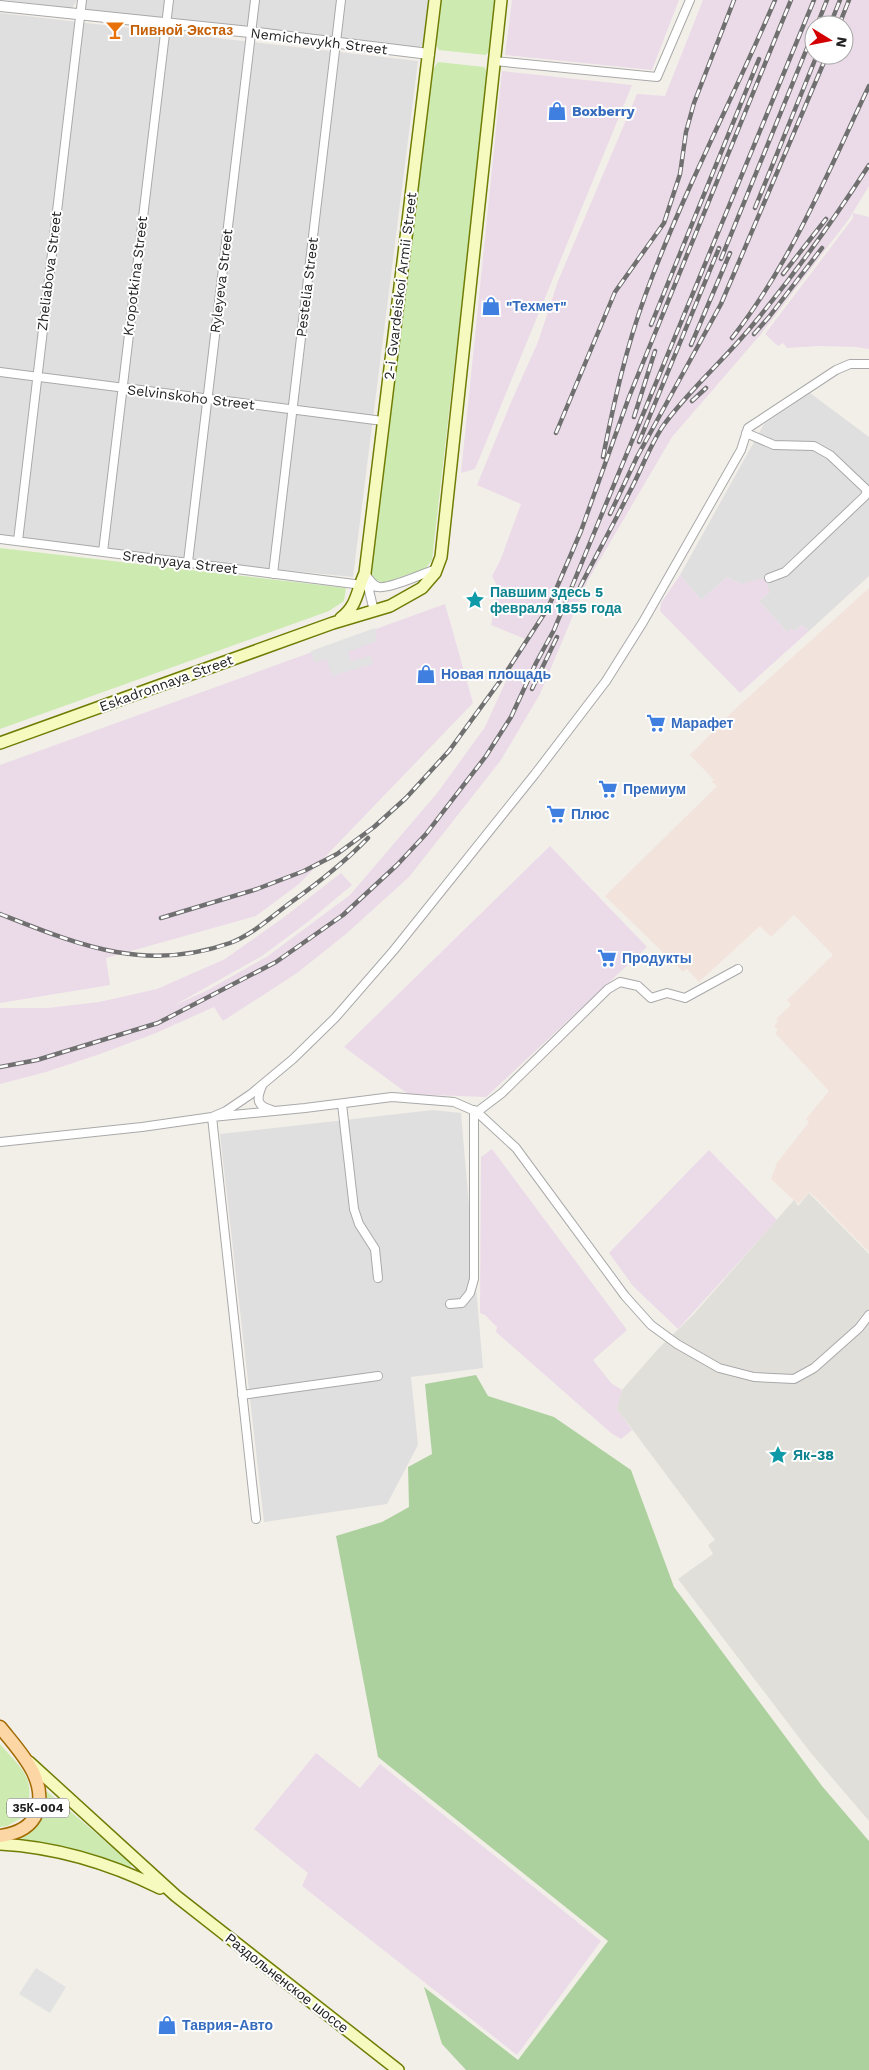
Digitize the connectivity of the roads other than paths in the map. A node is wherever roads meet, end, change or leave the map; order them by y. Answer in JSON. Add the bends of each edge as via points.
{"nodes":[{"id":1,"x":82,"y":0,"type":"edge"},
{"id":2,"x":169,"y":0,"type":"edge"},
{"id":3,"x":255,"y":0,"type":"edge"},
{"id":4,"x":341,"y":0,"type":"edge"},
{"id":5,"x":435,"y":0,"type":"edge"},
{"id":6,"x":501,"y":0,"type":"edge"},
{"id":7,"x":690,"y":0,"type":"edge"},
{"id":8,"x":0,"y":6,"type":"edge"},
{"id":9,"x":80,"y":15,"type":"junction"},
{"id":10,"x":166,"y":24,"type":"junction"},
{"id":11,"x":250,"y":32,"type":"junction"},
{"id":12,"x":336,"y":43,"type":"junction"},
{"id":13,"x":429,"y":54,"type":"junction"},
{"id":14,"x":494,"y":61,"type":"junction"},
{"id":15,"x":869,"y":364,"type":"edge"},
{"id":16,"x":0,"y":372,"type":"edge"},
{"id":17,"x":36,"y":377,"type":"junction"},
{"id":18,"x":122,"y":388,"type":"junction"},
{"id":19,"x":207,"y":398,"type":"junction"},
{"id":20,"x":293,"y":409,"type":"junction"},
{"id":21,"x":383,"y":421,"type":"junction"},
{"id":22,"x":746,"y":433,"type":"junction"},
{"id":23,"x":0,"y":539,"type":"edge"},
{"id":24,"x":18,"y":541,"type":"junction"},
{"id":25,"x":103,"y":552,"type":"junction"},
{"id":26,"x":188,"y":562,"type":"junction"},
{"id":27,"x":437,"y":568,"type":"junction"},
{"id":28,"x":365,"y":573,"type":"junction"},
{"id":29,"x":273,"y":574,"type":"junction"},
{"id":30,"x":769,"y":578,"type":"dead end"},
{"id":31,"x":364,"y":586,"type":"junction"},
{"id":32,"x":378,"y":587,"type":"junction"},
{"id":33,"x":374,"y":611,"type":"junction"},
{"id":34,"x":333,"y":623,"type":"junction"},
{"id":35,"x":0,"y":743,"type":"edge"},
{"id":36,"x":738,"y":970,"type":"dead end"},
{"id":37,"x":262,"y":1084,"type":"junction"},
{"id":38,"x":342,"y":1104,"type":"junction"},
{"id":39,"x":276,"y":1111,"type":"junction"},
{"id":40,"x":476,"y":1111,"type":"junction"},
{"id":41,"x":212,"y":1117,"type":"junction"},
{"id":42,"x":0,"y":1142,"type":"edge"},
{"id":43,"x":378,"y":1278,"type":"dead end"},
{"id":44,"x":450,"y":1304,"type":"dead end"},
{"id":45,"x":869,"y":1315,"type":"edge"},
{"id":46,"x":378,"y":1376,"type":"dead end"},
{"id":47,"x":242,"y":1395,"type":"junction"},
{"id":48,"x":256,"y":1519,"type":"dead end"},
{"id":49,"x":0,"y":1727,"type":"edge"},
{"id":50,"x":26,"y":1760,"type":"junction"},
{"id":51,"x":0,"y":1836,"type":"edge"},
{"id":52,"x":0,"y":1844,"type":"edge"},
{"id":53,"x":176,"y":1896,"type":"junction"},
{"id":54,"x":398,"y":2070,"type":"edge"}],
"edges":[{"from":1,"to":9,"type":"street","name":"Zheliabova Street"},
{"from":2,"to":10,"type":"street","name":"Kropotkina Street"},
{"from":3,"to":11,"type":"street","name":"Ryleyeva Street"},
{"from":4,"to":12,"type":"street","name":"Pestelia Street"},
{"from":5,"to":13,"type":"main road","name":"2-i Gvardeiskoi Armii Street"},
{"from":6,"to":14,"type":"main road"},
{"from":7,"to":14,"type":"street","via":[[657,78]]},
{"from":8,"to":9,"type":"street","name":"Nemichevykh Street"},
{"from":9,"to":10,"type":"street","name":"Nemichevykh Street"},
{"from":9,"to":17,"type":"street","name":"Zheliabova Street"},
{"from":10,"to":11,"type":"street","name":"Nemichevykh Street"},
{"from":10,"to":18,"type":"street","name":"Kropotkina Street"},
{"from":11,"to":12,"type":"street","name":"Nemichevykh Street"},
{"from":11,"to":19,"type":"street","name":"Ryleyeva Street"},
{"from":12,"to":13,"type":"street","name":"Nemichevykh Street"},
{"from":12,"to":20,"type":"street","name":"Pestelia Street"},
{"from":13,"to":21,"type":"main road","name":"2-i Gvardeiskoi Armii Street"},
{"from":14,"to":27,"type":"main road","via":[[441,557]]},
{"from":15,"to":22,"type":"street","via":[[850,364],[836,370],[748,428]]},
{"from":16,"to":17,"type":"street","name":"Selvinskoho Street"},
{"from":17,"to":18,"type":"street","name":"Selvinskoho Street"},
{"from":17,"to":24,"type":"street","name":"Zheliabova Street"},
{"from":18,"to":19,"type":"street","name":"Selvinskoho Street"},
{"from":18,"to":25,"type":"street","name":"Kropotkina Street"},
{"from":19,"to":20,"type":"street","name":"Selvinskoho Street"},
{"from":19,"to":26,"type":"street","name":"Ryleyeva Street"},
{"from":20,"to":21,"type":"street","name":"Selvinskoho Street"},
{"from":20,"to":29,"type":"street","name":"Pestelia Street"},
{"from":21,"to":28,"type":"main road","name":"2-i Gvardeiskoi Armii Street"},
{"from":22,"to":30,"type":"street","via":[[774,444],[814,446],[830,455],[867,490],[865,496],[785,572]]},
{"from":22,"to":37,"type":"street","via":[[741,450],[689,543],[601,688],[387,958],[335,1018]]},
{"from":23,"to":24,"type":"street","name":"Srednyaya Street"},
{"from":24,"to":25,"type":"street","name":"Srednyaya Street"},
{"from":25,"to":26,"type":"street","name":"Srednyaya Street"},
{"from":26,"to":29,"type":"street","name":"Srednyaya Street"},
{"from":27,"to":32,"type":"street","name":"Srednyaya Street"},
{"from":27,"to":33,"type":"main road","via":[[422,588]]},
{"from":28,"to":31,"type":"main road","name":"2-i Gvardeiskoi Armii Street"},
{"from":28,"to":32,"type":"street"},
{"from":29,"to":31,"type":"street","name":"Srednyaya Street"},
{"from":31,"to":32,"type":"street","name":"Srednyaya Street"},
{"from":31,"to":33,"type":"street"},
{"from":31,"to":34,"type":"main road","name":"2-i Gvardeiskoi Armii Street","via":[[350,612]]},
{"from":33,"to":34,"type":"main road"},
{"from":34,"to":35,"type":"main road","name":"Eskadronnaya Street"},
{"from":36,"to":40,"type":"street","via":[[685,998],[667,993],[651,998],[638,986],[620,982],[608,989],[502,1092]]},
{"from":37,"to":39,"type":"street","via":[[258,1103]]},
{"from":37,"to":41,"type":"street","via":[[226,1111]]},
{"from":38,"to":39,"type":"street"},
{"from":38,"to":40,"type":"street","via":[[392,1097],[454,1102]]},
{"from":38,"to":43,"type":"street","via":[[354,1209],[359,1224],[375,1249]]},
{"from":39,"to":41,"type":"street"},
{"from":40,"to":44,"type":"street","via":[[474,1280],[462,1303]]},
{"from":40,"to":45,"type":"street","via":[[516,1148],[625,1296],[651,1325],[719,1368],[754,1377],[794,1379],[814,1368]]},
{"from":41,"to":42,"type":"street"},
{"from":41,"to":47,"type":"street"},
{"from":46,"to":47,"type":"street"},
{"from":47,"to":48,"type":"street"},
{"from":49,"to":50,"type":"main road","number":"35К-004"},
{"from":50,"to":51,"type":"main road","number":"35К-004","via":[[36,1777],[40,1804],[27,1826]]},
{"from":50,"to":53,"type":"main road"},
{"from":52,"to":53,"type":"main road","via":[[74,1857],[134,1875]]},
{"from":53,"to":54,"type":"main road","name":"Раздольненское шоссе"}]}
